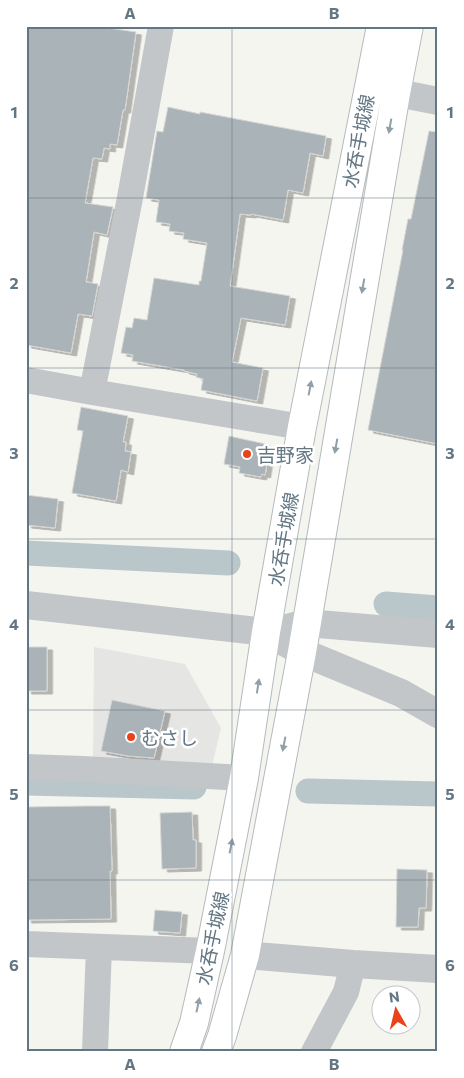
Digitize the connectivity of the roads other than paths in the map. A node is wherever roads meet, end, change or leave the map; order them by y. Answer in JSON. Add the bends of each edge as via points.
{"nodes":[{"id":1,"x":161,"y":26,"type":"edge"},
{"id":2,"x":380,"y":26,"type":"edge"},
{"id":3,"x":409,"y":26,"type":"edge"},
{"id":4,"x":368,"y":87,"type":"junction"},
{"id":5,"x":396,"y":93,"type":"junction"},
{"id":6,"x":438,"y":101,"type":"edge"},
{"id":7,"x":26,"y":380,"type":"edge"},
{"id":8,"x":92,"y":392,"type":"junction"},
{"id":9,"x":302,"y":427,"type":"junction"},
{"id":10,"x":26,"y":605,"type":"edge"},
{"id":11,"x":306,"y":623,"type":"junction"},
{"id":12,"x":266,"y":632,"type":"junction"},
{"id":13,"x":438,"y":634,"type":"edge"},
{"id":14,"x":302,"y":652,"type":"junction"},
{"id":15,"x":438,"y":714,"type":"edge"},
{"id":16,"x":26,"y":767,"type":"edge"},
{"id":17,"x":244,"y":778,"type":"junction"},
{"id":18,"x":26,"y":944,"type":"edge"},
{"id":19,"x":99,"y":947,"type":"junction"},
{"id":20,"x":210,"y":951,"type":"junction"},
{"id":21,"x":245,"y":955,"type":"junction"},
{"id":22,"x":353,"y":964,"type":"junction"},
{"id":23,"x":438,"y":969,"type":"edge"},
{"id":24,"x":95,"y":1052,"type":"edge"},
{"id":25,"x":184,"y":1052,"type":"edge"},
{"id":26,"x":216,"y":1052,"type":"edge"},
{"id":27,"x":314,"y":1052,"type":"edge"}],
"edges":[{"from":1,"to":8,"type":"street"},
{"from":2,"to":4,"type":"main road","name":"水呑手城線"},
{"from":3,"to":5,"type":"main road","name":"水呑手城線"},
{"from":4,"to":5,"type":"street"},
{"from":9,"to":4,"type":"main road","name":"水呑手城線","one_way":true},
{"from":5,"to":6,"type":"street"},
{"from":5,"to":11,"type":"main road","name":"水呑手城線","one_way":true},
{"from":7,"to":8,"type":"street"},
{"from":8,"to":9,"type":"street"},
{"from":9,"to":12,"type":"main road","name":"水呑手城線"},
{"from":10,"to":12,"type":"street"},
{"from":11,"to":12,"type":"street"},
{"from":11,"to":13,"type":"street"},
{"from":11,"to":14,"type":"main road","name":"水呑手城線"},
{"from":12,"to":14,"type":"street"},
{"from":17,"to":12,"type":"main road","name":"水呑手城線","one_way":true},
{"from":14,"to":15,"type":"street","via":[[401,693]]},
{"from":14,"to":21,"type":"main road","name":"水呑手城線","one_way":true},
{"from":16,"to":17,"type":"street"},
{"from":20,"to":17,"type":"main road","name":"水呑手城線","one_way":true},
{"from":18,"to":19,"type":"street"},
{"from":19,"to":20,"type":"street"},
{"from":19,"to":24,"type":"street"},
{"from":25,"to":20,"type":"main road","name":"水呑手城線","one_way":true},
{"from":21,"to":22,"type":"street"},
{"from":21,"to":26,"type":"main road","name":"水呑手城線"},
{"from":22,"to":23,"type":"street"},
{"from":22,"to":27,"type":"street","via":[[346,992]]}]}
